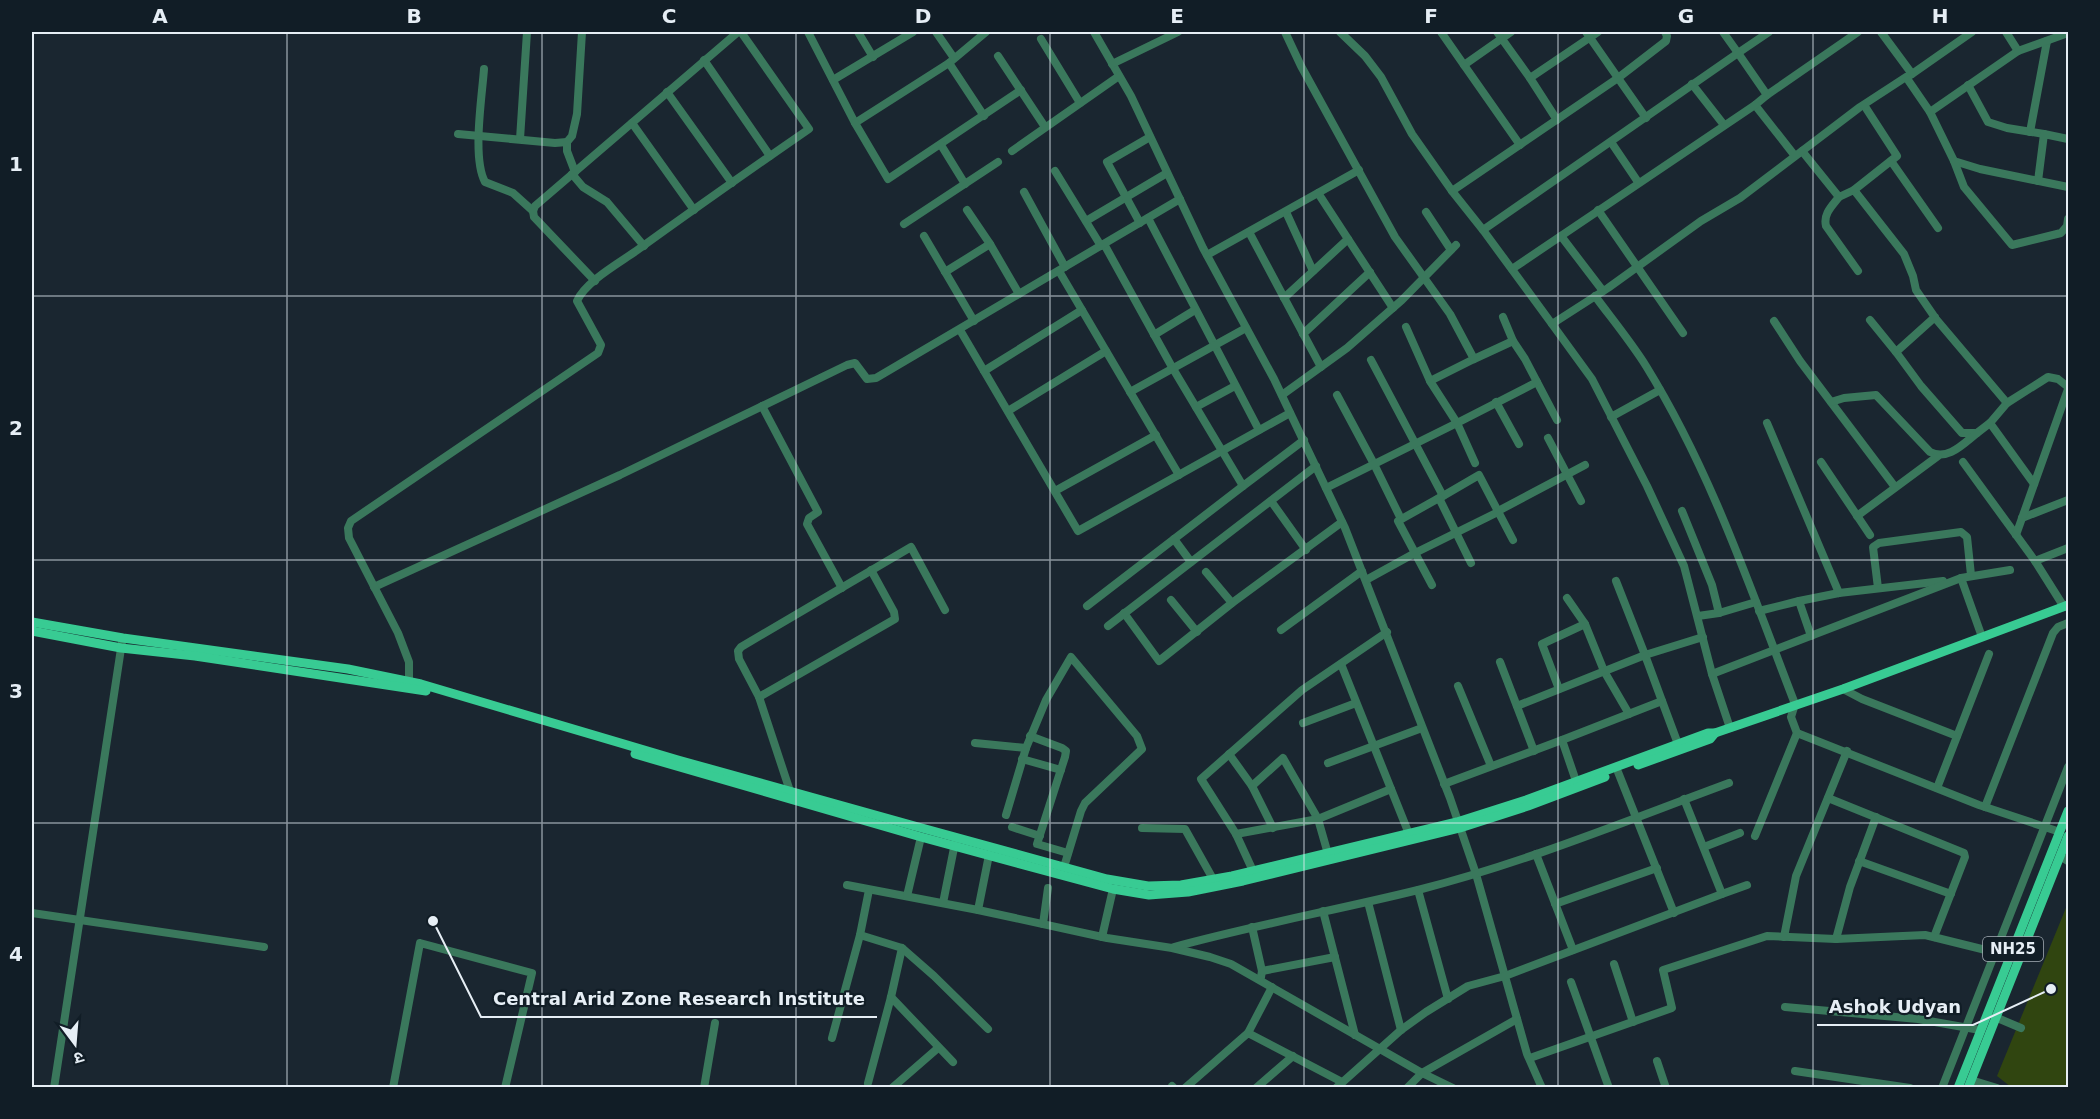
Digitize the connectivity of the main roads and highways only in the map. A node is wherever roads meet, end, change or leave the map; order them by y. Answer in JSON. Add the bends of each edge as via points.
{"nodes":[{"id":1,"x":2066,"y":606,"type":"edge"},
{"id":2,"x":32,"y":622,"type":"edge"},
{"id":3,"x":32,"y":631,"type":"edge"},
{"id":4,"x":122,"y":643,"type":"junction"},
{"id":5,"x":1723,"y":730,"type":"junction"},
{"id":6,"x":2068,"y":811,"type":"edge"},
{"id":7,"x":1459,"y":825,"type":"junction"},
{"id":8,"x":2064,"y":834,"type":"edge"},
{"id":9,"x":956,"y":842,"type":"junction"},
{"id":10,"x":2064,"y":859,"type":"edge"},
{"id":11,"x":1970,"y":1084,"type":"edge"},
{"id":12,"x":1958,"y":1088,"type":"edge"}],
"edges":[{"from":1,"to":5,"type":"main road"},
{"from":2,"to":4,"type":"main road"},
{"from":3,"to":4,"type":"main road"},
{"from":4,"to":9,"type":"main road","via":[[427,691],[714,778],[921,837]]},
{"from":4,"to":9,"type":"main road","via":[[348,669],[409,682]]},
{"from":5,"to":7,"type":"main road"},
{"from":5,"to":7,"type":"main road","via":[[1710,739],[1528,806]]},
{"from":6,"to":8,"type":"main road","number":"NH25"},
{"from":7,"to":9,"type":"main road","via":[[1172,886],[1107,879]]},
{"from":7,"to":9,"type":"main road","via":[[1254,878],[1188,892],[1149,895],[989,855]]},
{"from":8,"to":10,"type":"main road","number":"NH25"},
{"from":8,"to":12,"type":"main road","number":"NH25"},
{"from":10,"to":11,"type":"main road","number":"NH25"}]}
